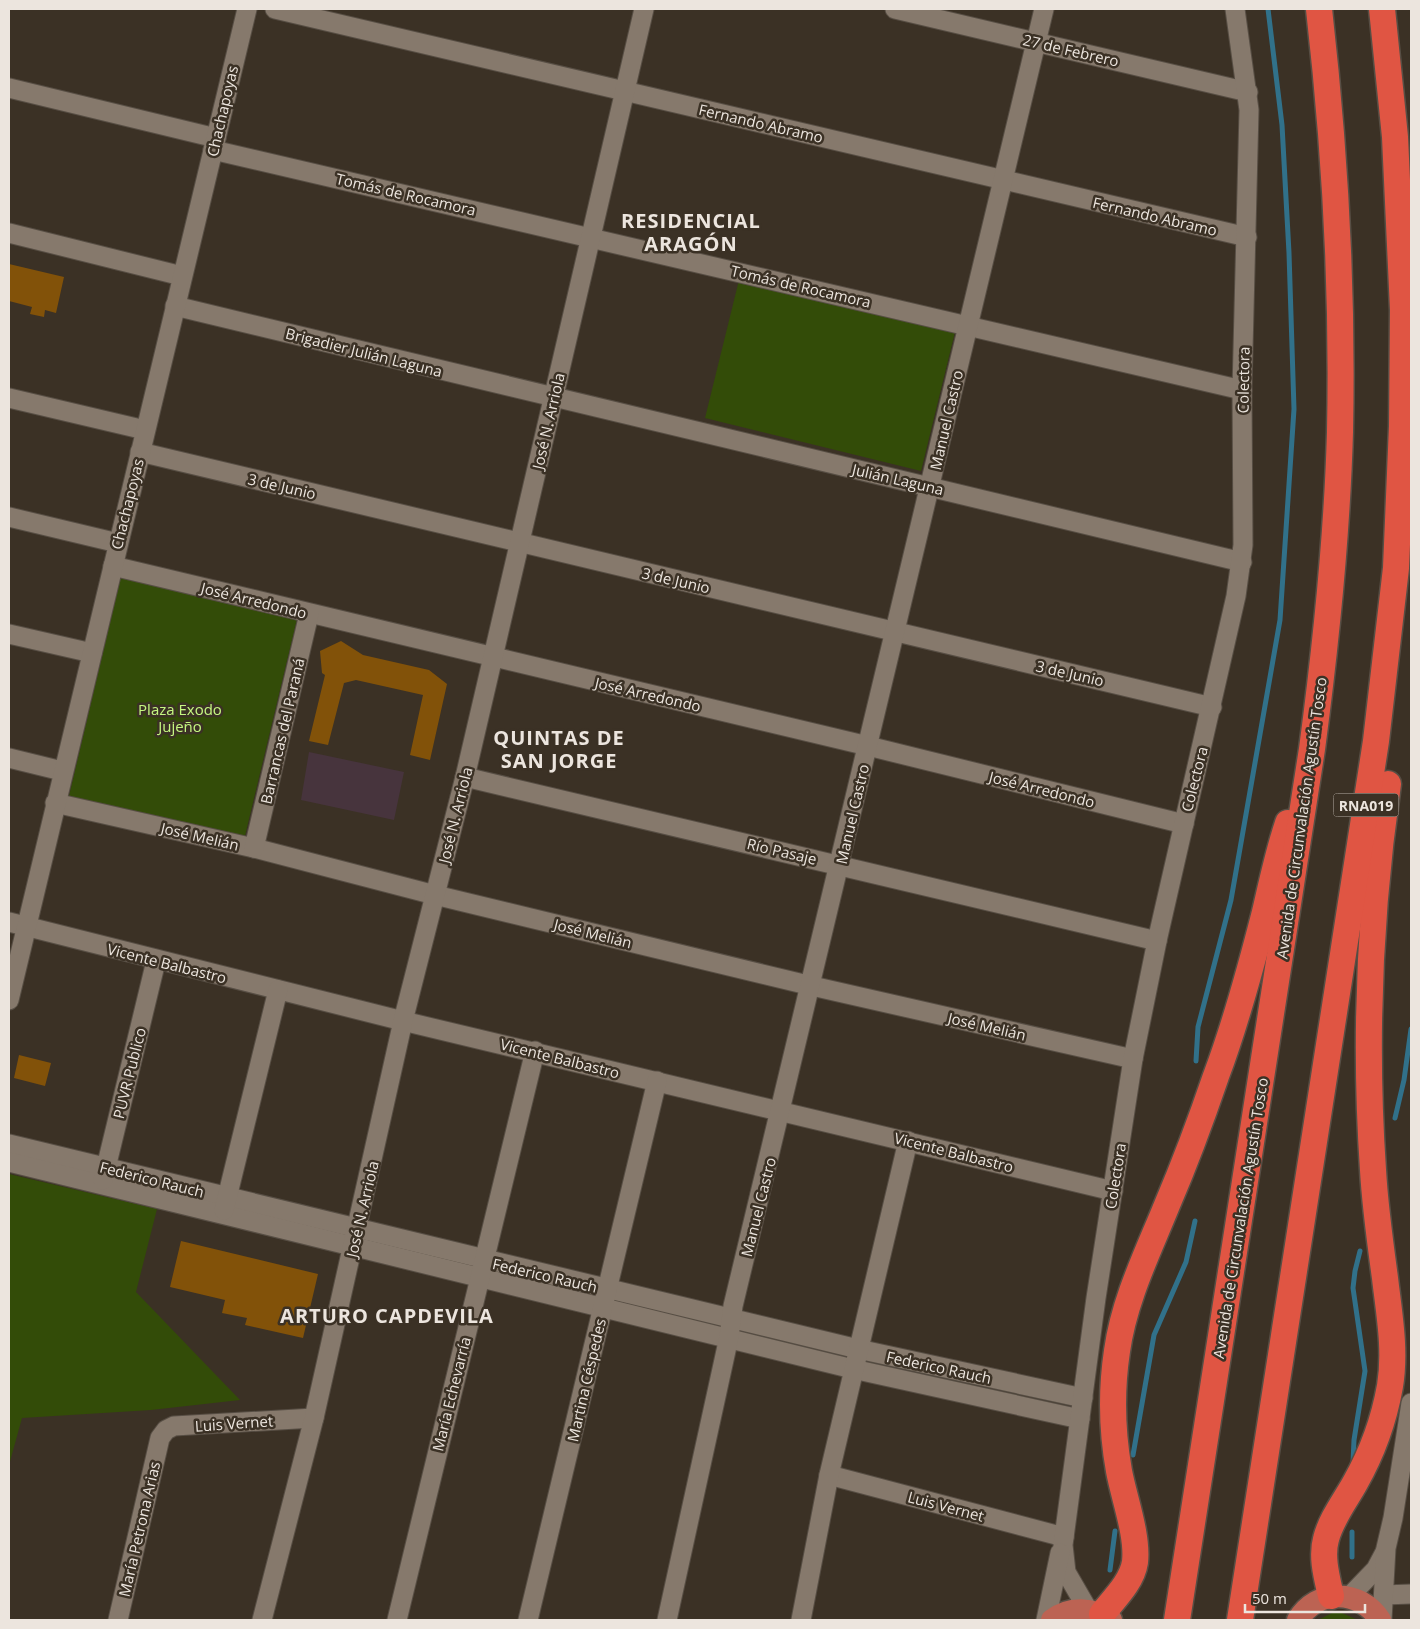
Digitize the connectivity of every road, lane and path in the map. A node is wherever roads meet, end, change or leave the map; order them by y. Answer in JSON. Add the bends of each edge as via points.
{"nodes":[{"id":1,"x":247,"y":9,"type":"edge"},
{"id":2,"x":275,"y":9,"type":"edge"},
{"id":3,"x":644,"y":9,"type":"edge"},
{"id":4,"x":895,"y":9,"type":"edge"},
{"id":5,"x":1044,"y":9,"type":"edge"},
{"id":6,"x":1235,"y":9,"type":"edge"},
{"id":7,"x":1319,"y":9,"type":"edge"},
{"id":8,"x":1382,"y":9,"type":"edge"},
{"id":9,"x":1036,"y":42,"type":"junction"},
{"id":10,"x":9,"y":88,"type":"edge"},
{"id":11,"x":624,"y":91,"type":"junction"},
{"id":12,"x":1248,"y":92,"type":"junction"},
{"id":13,"x":215,"y":144,"type":"junction"},
{"id":14,"x":1003,"y":181,"type":"junction"},
{"id":15,"x":9,"y":233,"type":"edge"},
{"id":16,"x":590,"y":237,"type":"junction"},
{"id":17,"x":1247,"y":237,"type":"junction"},
{"id":18,"x":182,"y":276,"type":"junction"},
{"id":19,"x":175,"y":306,"type":"junction"},
{"id":20,"x":968,"y":325,"type":"junction"},
{"id":21,"x":1242,"y":390,"type":"junction"},
{"id":22,"x":9,"y":398,"type":"edge"},
{"id":23,"x":553,"y":398,"type":"junction"},
{"id":24,"x":145,"y":430,"type":"junction"},
{"id":25,"x":140,"y":452,"type":"junction"},
{"id":26,"x":1400,"y":481,"type":"junction"},
{"id":27,"x":931,"y":487,"type":"junction"},
{"id":28,"x":9,"y":518,"type":"edge"},
{"id":29,"x":118,"y":543,"type":"junction"},
{"id":30,"x":519,"y":543,"type":"junction"},
{"id":31,"x":1411,"y":560,"type":"edge"},
{"id":32,"x":1242,"y":562,"type":"junction"},
{"id":33,"x":113,"y":566,"type":"junction"},
{"id":34,"x":1411,"y":573,"type":"edge"},
{"id":35,"x":309,"y":614,"type":"junction"},
{"id":36,"x":896,"y":632,"type":"junction"},
{"id":37,"x":9,"y":634,"type":"edge"},
{"id":38,"x":92,"y":653,"type":"junction"},
{"id":39,"x":493,"y":657,"type":"junction"},
{"id":40,"x":1212,"y":707,"type":"junction"},
{"id":41,"x":868,"y":746,"type":"junction"},
{"id":42,"x":1312,"y":749,"type":"junction"},
{"id":43,"x":9,"y":758,"type":"edge"},
{"id":44,"x":62,"y":770,"type":"junction"},
{"id":45,"x":465,"y":777,"type":"junction"},
{"id":46,"x":55,"y":803,"type":"junction"},
{"id":47,"x":1184,"y":824,"type":"junction"},
{"id":48,"x":254,"y":848,"type":"junction"},
{"id":49,"x":840,"y":864,"type":"junction"},
{"id":50,"x":435,"y":895,"type":"junction"},
{"id":51,"x":18,"y":924,"type":"edge"},
{"id":52,"x":1157,"y":941,"type":"junction"},
{"id":53,"x":156,"y":960,"type":"junction"},
{"id":54,"x":812,"y":986,"type":"junction"},
{"id":55,"x":278,"y":990,"type":"junction"},
{"id":56,"x":9,"y":1000,"type":"edge"},
{"id":57,"x":403,"y":1021,"type":"junction"},
{"id":58,"x":534,"y":1052,"type":"junction"},
{"id":59,"x":1133,"y":1059,"type":"junction"},
{"id":60,"x":658,"y":1082,"type":"junction"},
{"id":61,"x":781,"y":1111,"type":"junction"},
{"id":62,"x":908,"y":1141,"type":"junction"},
{"id":63,"x":9,"y":1144,"type":"edge"},
{"id":64,"x":9,"y":1162,"type":"edge"},
{"id":65,"x":104,"y":1177,"type":"junction"},
{"id":66,"x":1113,"y":1191,"type":"junction"},
{"id":67,"x":225,"y":1206,"type":"junction"},
{"id":68,"x":355,"y":1238,"type":"junction"},
{"id":69,"x":482,"y":1269,"type":"junction"},
{"id":70,"x":605,"y":1298,"type":"junction"},
{"id":71,"x":732,"y":1319,"type":"junction"},
{"id":72,"x":729,"y":1337,"type":"junction"},
{"id":73,"x":858,"y":1349,"type":"junction"},
{"id":74,"x":853,"y":1369,"type":"junction"},
{"id":75,"x":1083,"y":1398,"type":"junction"},
{"id":76,"x":1411,"y":1403,"type":"edge"},
{"id":77,"x":314,"y":1418,"type":"junction"},
{"id":78,"x":1080,"y":1419,"type":"junction"},
{"id":79,"x":160,"y":1438,"type":"joint"},
{"id":80,"x":829,"y":1475,"type":"junction"},
{"id":81,"x":1064,"y":1541,"type":"junction"},
{"id":82,"x":1386,"y":1548,"type":"junction"},
{"id":83,"x":1411,"y":1594,"type":"edge"},
{"id":84,"x":1384,"y":1595,"type":"junction"},
{"id":85,"x":1340,"y":1597,"type":"junction"},
{"id":86,"x":1242,"y":1608,"type":"edge"},
{"id":87,"x":1101,"y":1615,"type":"edge"},
{"id":88,"x":118,"y":1620,"type":"edge"},
{"id":89,"x":262,"y":1620,"type":"edge"},
{"id":90,"x":397,"y":1620,"type":"edge"},
{"id":91,"x":528,"y":1620,"type":"edge"},
{"id":92,"x":668,"y":1620,"type":"edge"},
{"id":93,"x":801,"y":1620,"type":"edge"},
{"id":94,"x":1046,"y":1620,"type":"edge"},
{"id":95,"x":1052,"y":1620,"type":"edge"},
{"id":96,"x":1177,"y":1620,"type":"edge"},
{"id":97,"x":1298,"y":1620,"type":"edge"},
{"id":98,"x":1381,"y":1620,"type":"edge"}],
"edges":[{"from":1,"to":13,"type":"street","name":"Chachapoyas"},
{"from":2,"to":11,"type":"street","name":"Fernando Abramo"},
{"from":3,"to":11,"type":"street","name":"José N. Arriola"},
{"from":4,"to":9,"type":"street","name":"27 de Febrero"},
{"from":5,"to":9,"type":"street","name":"Manuel Castro"},
{"from":6,"to":12,"type":"street","name":"Colectora"},
{"from":7,"to":42,"type":"highway","name":"Avenida de Circunvalación Agustín Tosco","via":[[1335,177],[1341,349],[1336,521]]},
{"from":8,"to":26,"type":"highway","number":"RNA019","via":[[1395,137],[1401,243],[1403,367]]},
{"from":9,"to":12,"type":"street","name":"27 de Febrero"},
{"from":9,"to":14,"type":"street","name":"Manuel Castro"},
{"from":10,"to":13,"type":"street","name":"Tomás de Rocamora"},
{"from":11,"to":14,"type":"street","name":"Fernando Abramo"},
{"from":11,"to":16,"type":"street","name":"José N. Arriola"},
{"from":12,"to":17,"type":"street","name":"Colectora"},
{"from":13,"to":16,"type":"street","name":"Tomás de Rocamora"},
{"from":13,"to":18,"type":"street","name":"Chachapoyas"},
{"from":14,"to":17,"type":"street","name":"Fernando Abramo"},
{"from":14,"to":20,"type":"street","name":"Manuel Castro"},
{"from":15,"to":18,"type":"street"},
{"from":16,"to":20,"type":"street","name":"Tomás de Rocamora"},
{"from":16,"to":23,"type":"street","name":"José N. Arriola"},
{"from":17,"to":21,"type":"street","name":"Colectora"},
{"from":18,"to":19,"type":"street","name":"Chachapoyas"},
{"from":19,"to":23,"type":"street","name":"Brigadier Julián Laguna"},
{"from":19,"to":24,"type":"street","name":"Chachapoyas"},
{"from":20,"to":21,"type":"street","name":"Tomás de Rocamora"},
{"from":20,"to":27,"type":"street","name":"Manuel Castro"},
{"from":21,"to":32,"type":"street","name":"Colectora"},
{"from":22,"to":24,"type":"street"},
{"from":23,"to":27,"type":"street","name":"Julián Laguna"},
{"from":23,"to":30,"type":"street","name":"José N. Arriola"},
{"from":24,"to":25,"type":"street","name":"Chachapoyas"},
{"from":25,"to":29,"type":"street","name":"Chachapoyas"},
{"from":25,"to":30,"type":"street","name":"3 de Junio"},
{"from":26,"to":31,"type":"highway"},
{"from":26,"to":86,"type":"highway","number":"RNA019","via":[[1396,568],[1376,741]]},
{"from":27,"to":32,"type":"street","name":"Julián Laguna"},
{"from":27,"to":36,"type":"street","name":"Manuel Castro"},
{"from":28,"to":29,"type":"street"},
{"from":29,"to":33,"type":"street","name":"Chachapoyas"},
{"from":30,"to":36,"type":"street","name":"3 de Junio"},
{"from":30,"to":39,"type":"street","name":"José N. Arriola"},
{"from":32,"to":40,"type":"street","name":"Colectora"},
{"from":33,"to":35,"type":"street","name":"José Arredondo"},
{"from":33,"to":38,"type":"street","name":"Chachapoyas"},
{"from":34,"to":85,"type":"highway","via":[[1401,688],[1378,851],[1368,982],[1370,1126],[1375,1203],[1391,1332],[1392,1372],[1374,1444],[1326,1539],[1325,1562]]},
{"from":35,"to":39,"type":"street","name":"José Arredondo"},
{"from":35,"to":48,"type":"street","name":"Barrancas del Paraná"},
{"from":36,"to":40,"type":"street","name":"3 de Junio"},
{"from":36,"to":41,"type":"street","name":"Manuel Castro"},
{"from":37,"to":38,"type":"street"},
{"from":38,"to":44,"type":"street","name":"Chachapoyas"},
{"from":39,"to":41,"type":"street","name":"José Arredondo"},
{"from":39,"to":45,"type":"street","name":"José N. Arriola"},
{"from":40,"to":47,"type":"street","name":"Colectora"},
{"from":41,"to":47,"type":"street","name":"José Arredondo"},
{"from":41,"to":49,"type":"street","name":"Manuel Castro"},
{"from":42,"to":87,"type":"highway","via":[[1276,859],[1265,913],[1223,1057],[1120,1328],[1114,1373],[1114,1425],[1135,1562],[1125,1584]]},
{"from":42,"to":96,"type":"highway","name":"Avenida de Circunvalación Agustín Tosco"},
{"from":43,"to":44,"type":"street"},
{"from":44,"to":46,"type":"street","name":"Chachapoyas"},
{"from":45,"to":49,"type":"street","name":"Río Pasaje"},
{"from":45,"to":50,"type":"street","name":"José N. Arriola"},
{"from":46,"to":48,"type":"street","name":"José Melián"},
{"from":46,"to":51,"type":"street","name":"Chachapoyas"},
{"from":47,"to":52,"type":"street","name":"Colectora"},
{"from":48,"to":50,"type":"street","name":"José Melián"},
{"from":49,"to":52,"type":"street","name":"Río Pasaje"},
{"from":49,"to":54,"type":"street","name":"Manuel Castro"},
{"from":50,"to":54,"type":"street","name":"José Melián"},
{"from":50,"to":57,"type":"street","name":"José N. Arriola"},
{"from":51,"to":53,"type":"street","name":"Vicente Balbastro"},
{"from":51,"to":56,"type":"street","name":"Chachapoyas"},
{"from":52,"to":59,"type":"street","name":"Colectora"},
{"from":53,"to":55,"type":"street","name":"Vicente Balbastro"},
{"from":53,"to":65,"type":"street","name":"PUVR Publico"},
{"from":54,"to":59,"type":"street","name":"José Melián"},
{"from":54,"to":61,"type":"street","name":"Manuel Castro"},
{"from":55,"to":57,"type":"street","name":"Vicente Balbastro"},
{"from":55,"to":67,"type":"street"},
{"from":57,"to":58,"type":"street","name":"Vicente Balbastro"},
{"from":57,"to":68,"type":"street","name":"José N. Arriola"},
{"from":58,"to":60,"type":"street","name":"Vicente Balbastro"},
{"from":58,"to":69,"type":"street","name":"María Echevarría"},
{"from":59,"to":66,"type":"street","name":"Colectora"},
{"from":60,"to":61,"type":"street","name":"Vicente Balbastro"},
{"from":60,"to":70,"type":"street","name":"Martina Céspedes"},
{"from":61,"to":62,"type":"street","name":"Vicente Balbastro"},
{"from":61,"to":71,"type":"street","name":"Manuel Castro"},
{"from":62,"to":66,"type":"street","name":"Vicente Balbastro"},
{"from":62,"to":73,"type":"street"},
{"from":63,"to":65,"type":"street","name":"Federico Rauch"},
{"from":64,"to":65,"type":"street","name":"Federico Rauch"},
{"from":65,"to":67,"type":"street","name":"Federico Rauch"},
{"from":66,"to":75,"type":"street","name":"Colectora"},
{"from":67,"to":68,"type":"street","name":"Federico Rauch"},
{"from":68,"to":69,"type":"street","name":"Federico Rauch"},
{"from":68,"to":77,"type":"street","name":"José N. Arriola"},
{"from":69,"to":70,"type":"street","name":"Federico Rauch"},
{"from":69,"to":90,"type":"street","name":"María Echevarría"},
{"from":70,"to":71,"type":"street","name":"Federico Rauch"},
{"from":70,"to":72,"type":"street","name":"Federico Rauch"},
{"from":70,"to":91,"type":"street","name":"Martina Céspedes"},
{"from":71,"to":72,"type":"street","name":"Manuel Castro"},
{"from":71,"to":73,"type":"street","name":"Federico Rauch"},
{"from":72,"to":74,"type":"street","name":"Federico Rauch"},
{"from":72,"to":92,"type":"street","name":"Manuel Castro"},
{"from":73,"to":74,"type":"street"},
{"from":73,"to":75,"type":"street","name":"Federico Rauch"},
{"from":74,"to":78,"type":"street","name":"Federico Rauch"},
{"from":74,"to":80,"type":"street"},
{"from":75,"to":78,"type":"street","name":"Colectora"},
{"from":76,"to":82,"type":"street","via":[[1394,1518]]},
{"from":77,"to":79,"type":"street","name":"Luis Vernet","via":[[174,1426]]},
{"from":77,"to":89,"type":"street","name":"José N. Arriola"},
{"from":78,"to":81,"type":"street","name":"Colectora"},
{"from":79,"to":88,"type":"street","name":"María Petrona Arias"},
{"from":80,"to":81,"type":"street","name":"Luis Vernet"},
{"from":80,"to":93,"type":"street"},
{"from":81,"to":87,"type":"street","name":"Colectora","via":[[1066,1572]]},
{"from":81,"to":94,"type":"street","name":"Colectora","via":[[1056,1562]]},
{"from":82,"to":84,"type":"street"},
{"from":82,"to":85,"type":"street","via":[[1376,1568]]},
{"from":83,"to":84,"type":"street"},
{"from":84,"to":98,"type":"street"},
{"from":85,"to":97,"type":"main road","via":[[1308,1608]]},
{"from":85,"to":98,"type":"main road","via":[[1366,1604]]},
{"from":87,"to":95,"type":"main road","via":[[1066,1612]]}]}
